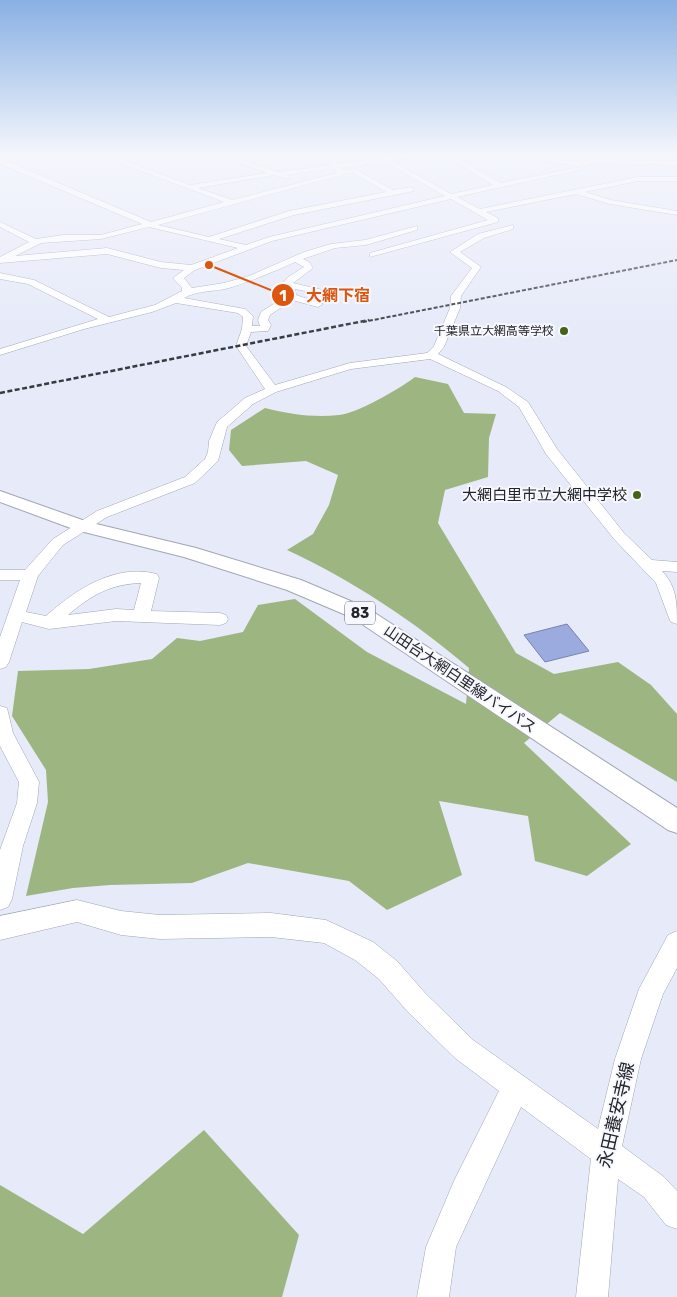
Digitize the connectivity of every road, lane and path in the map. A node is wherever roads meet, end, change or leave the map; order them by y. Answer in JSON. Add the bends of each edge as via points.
{"nodes":[{"id":1,"x":125,"y":215,"type":"edge"},
{"id":2,"x":189,"y":215,"type":"edge"},
{"id":3,"x":287,"y":215,"type":"edge"},
{"id":4,"x":372,"y":215,"type":"edge"},
{"id":5,"x":383,"y":215,"type":"edge"},
{"id":6,"x":486,"y":215,"type":"edge"},
{"id":7,"x":495,"y":220,"type":"junction"},
{"id":8,"x":0,"y":224,"type":"edge"},
{"id":9,"x":150,"y":225,"type":"junction"},
{"id":10,"x":414,"y":228,"type":"junction"},
{"id":11,"x":442,"y":235,"type":"junction"},
{"id":12,"x":101,"y":237,"type":"junction"},
{"id":13,"x":210,"y":239,"type":"junction"},
{"id":14,"x":264,"y":240,"type":"junction"},
{"id":15,"x":35,"y":242,"type":"junction"},
{"id":16,"x":469,"y":242,"type":"junction"},
{"id":17,"x":246,"y":247,"type":"junction"},
{"id":18,"x":107,"y":251,"type":"junction"},
{"id":19,"x":373,"y":255,"type":"dead end"},
{"id":20,"x":299,"y":257,"type":"junction"},
{"id":21,"x":3,"y":259,"type":"edge"},
{"id":22,"x":192,"y":268,"type":"junction"},
{"id":23,"x":0,"y":276,"type":"edge"},
{"id":24,"x":289,"y":285,"type":"junction"},
{"id":25,"x":187,"y":292,"type":"junction"},
{"id":26,"x":326,"y":292,"type":"dead end"},
{"id":27,"x":291,"y":297,"type":"junction"},
{"id":28,"x":176,"y":300,"type":"junction"},
{"id":29,"x":318,"y":304,"type":"dead end"},
{"id":30,"x":108,"y":320,"type":"junction"},
{"id":31,"x":247,"y":329,"type":"junction"},
{"id":32,"x":0,"y":352,"type":"edge"},
{"id":33,"x":431,"y":355,"type":"junction"},
{"id":34,"x":272,"y":390,"type":"junction"},
{"id":35,"x":0,"y":496,"type":"edge"},
{"id":36,"x":82,"y":526,"type":"junction"},
{"id":37,"x":647,"y":565,"type":"junction"},
{"id":38,"x":677,"y":567,"type":"edge"},
{"id":39,"x":0,"y":575,"type":"edge"},
{"id":40,"x":30,"y":575,"type":"junction"},
{"id":41,"x":16,"y":615,"type":"junction"},
{"id":42,"x":141,"y":616,"type":"junction"},
{"id":43,"x":677,"y":618,"type":"edge"},
{"id":44,"x":220,"y":620,"type":"dead end"},
{"id":45,"x":49,"y":623,"type":"junction"},
{"id":46,"x":0,"y":662,"type":"edge"},
{"id":47,"x":1,"y":727,"type":"edge"},
{"id":48,"x":677,"y":822,"type":"edge"},
{"id":49,"x":0,"y":899,"type":"edge"},
{"id":50,"x":0,"y":928,"type":"edge"},
{"id":51,"x":677,"y":943,"type":"edge"},
{"id":52,"x":516,"y":1087,"type":"junction"},
{"id":53,"x":606,"y":1153,"type":"junction"},
{"id":54,"x":677,"y":1214,"type":"edge"},
{"id":55,"x":432,"y":1297,"type":"edge"},
{"id":56,"x":592,"y":1297,"type":"edge"}],
"edges":[{"from":1,"to":9,"type":"street"},
{"from":2,"to":9,"type":"street"},
{"from":3,"to":13,"type":"street"},
{"from":4,"to":14,"type":"street"},
{"from":5,"to":10,"type":"street"},
{"from":6,"to":7,"type":"street"},
{"from":7,"to":11,"type":"street"},
{"from":7,"to":16,"type":"street","via":[[510,227]]},
{"from":8,"to":15,"type":"street"},
{"from":9,"to":12,"type":"street"},
{"from":9,"to":13,"type":"street"},
{"from":10,"to":11,"type":"street"},
{"from":10,"to":20,"type":"street"},
{"from":11,"to":16,"type":"street"},
{"from":11,"to":19,"type":"street"},
{"from":12,"to":15,"type":"street","via":[[66,237]]},
{"from":12,"to":18,"type":"street"},
{"from":13,"to":17,"type":"street"},
{"from":14,"to":17,"type":"street"},
{"from":14,"to":20,"type":"street"},
{"from":15,"to":21,"type":"street","via":[[20,246]]},
{"from":16,"to":33,"type":"street","via":[[454,252],[477,268],[456,296],[455,308],[439,347]]},
{"from":17,"to":22,"type":"street"},
{"from":18,"to":21,"type":"street"},
{"from":18,"to":22,"type":"street"},
{"from":20,"to":24,"type":"street","via":[[309,268],[291,279]]},
{"from":20,"to":25,"type":"street","via":[[252,278]]},
{"from":22,"to":25,"type":"street","via":[[178,278],[187,287]]},
{"from":23,"to":30,"type":"street","via":[[31,282]]},
{"from":24,"to":26,"type":"street"},
{"from":24,"to":27,"type":"street"},
{"from":25,"to":28,"type":"street"},
{"from":27,"to":29,"type":"street"},
{"from":27,"to":31,"type":"street","via":[[264,314],[264,329]]},
{"from":28,"to":30,"type":"street","via":[[141,313]]},
{"from":28,"to":31,"type":"street","via":[[241,311],[248,316]]},
{"from":30,"to":32,"type":"street"},
{"from":31,"to":34,"type":"street","via":[[240,346]]},
{"from":33,"to":34,"type":"street","via":[[350,366]]},
{"from":33,"to":37,"type":"street","via":[[466,370],[520,401],[551,451],[619,536]]},
{"from":34,"to":36,"type":"street","via":[[249,401],[221,425],[214,440],[215,452],[211,461],[190,480],[102,514]]},
{"from":35,"to":36,"type":"main road","name":"山田台大網白里線バイパス","number":"83"},
{"from":36,"to":40,"type":"street","via":[[58,542]]},
{"from":36,"to":48,"type":"main road","name":"山田台大網白里線バイパス","number":"83","via":[[224,563],[294,585],[360,613]]},
{"from":37,"to":38,"type":"street"},
{"from":37,"to":43,"type":"street","via":[[662,581]]},
{"from":39,"to":40,"type":"street"},
{"from":40,"to":41,"type":"street"},
{"from":41,"to":45,"type":"street"},
{"from":41,"to":46,"type":"street"},
{"from":42,"to":44,"type":"street"},
{"from":42,"to":45,"type":"street","via":[[116,615]]},
{"from":42,"to":45,"type":"street","via":[[151,578],[98,584]]},
{"from":47,"to":49,"type":"street","via":[[29,782],[27,803],[12,846]]},
{"from":50,"to":52,"type":"street","via":[[77,911],[121,923],[160,927],[271,925],[326,932],[364,951],[388,970],[464,1049]]},
{"from":51,"to":53,"type":"street","name":"永田養安寺線","via":[[652,988],[628,1059]]},
{"from":52,"to":53,"type":"street"},
{"from":52,"to":55,"type":"street","via":[[440,1247]]},
{"from":53,"to":54,"type":"street","via":[[654,1187]]},
{"from":53,"to":56,"type":"street","name":"永田養安寺線"}]}
